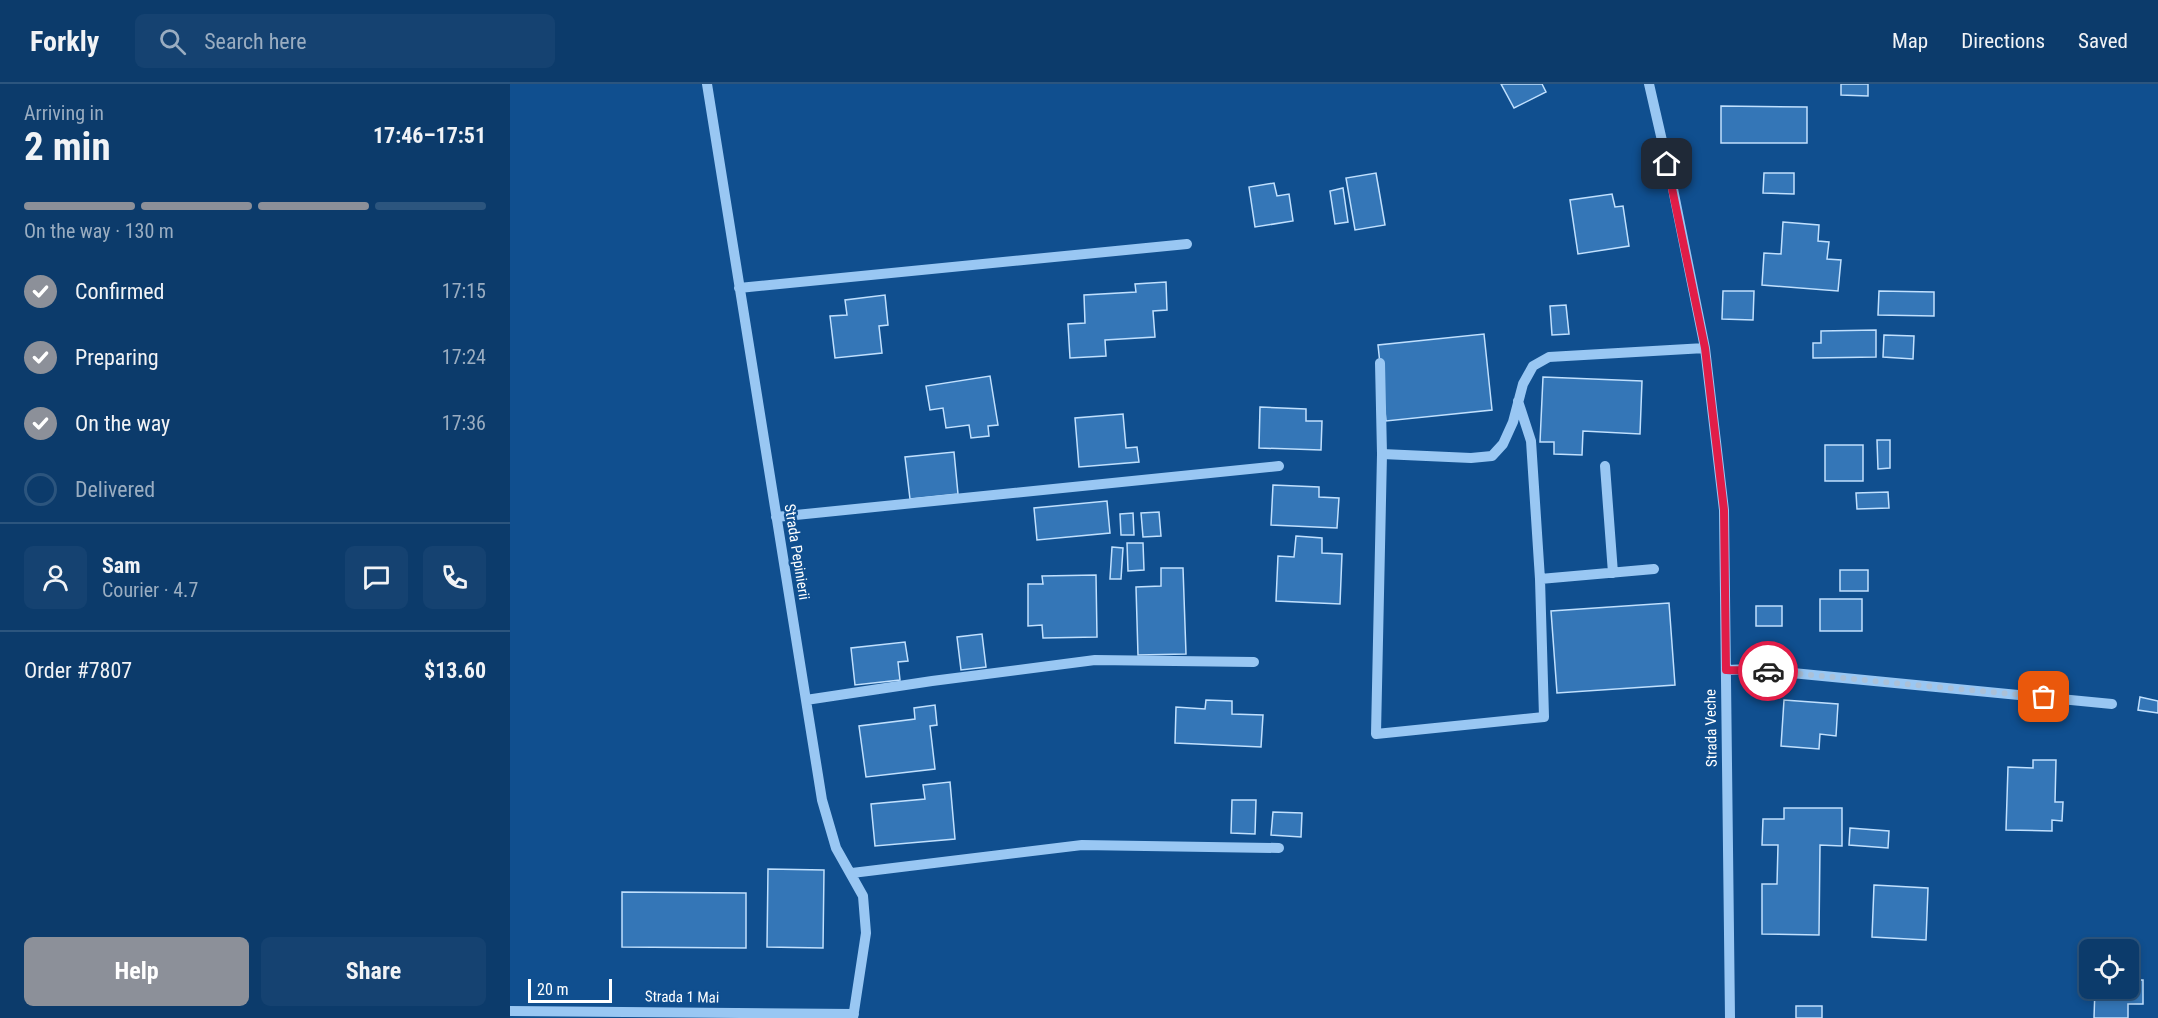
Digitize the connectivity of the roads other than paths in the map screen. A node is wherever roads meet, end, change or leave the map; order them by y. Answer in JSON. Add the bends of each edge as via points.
{"nodes":[{"id":1,"x":707,"y":84,"type":"edge"},
{"id":2,"x":1649,"y":84,"type":"edge"},
{"id":3,"x":1187,"y":244,"type":"dead end"},
{"id":4,"x":739,"y":288,"type":"junction"},
{"id":5,"x":1705,"y":348,"type":"junction"},
{"id":6,"x":1380,"y":363,"type":"dead end"},
{"id":7,"x":1518,"y":401,"type":"junction"},
{"id":8,"x":1382,"y":454,"type":"junction"},
{"id":9,"x":1279,"y":466,"type":"dead end"},
{"id":10,"x":1605,"y":466,"type":"dead end"},
{"id":11,"x":776,"y":518,"type":"junction"},
{"id":12,"x":1654,"y":569,"type":"dead end"},
{"id":13,"x":1613,"y":573,"type":"junction"},
{"id":14,"x":1540,"y":579,"type":"junction"},
{"id":15,"x":1254,"y":662,"type":"dead end"},
{"id":16,"x":1726,"y":670,"type":"junction"},
{"id":17,"x":806,"y":700,"type":"junction"},
{"id":18,"x":2112,"y":704,"type":"dead end"},
{"id":19,"x":1279,"y":848,"type":"dead end"},
{"id":20,"x":852,"y":873,"type":"junction"},
{"id":21,"x":510,"y":1011,"type":"edge"},
{"id":22,"x":854,"y":1016,"type":"edge"},
{"id":23,"x":1730,"y":1018,"type":"edge"}],
"edges":[{"from":1,"to":4,"type":"street","name":"Strada Pepinierii"},
{"from":2,"to":5,"type":"street","name":"Strada Veche"},
{"from":3,"to":4,"type":"street"},
{"from":4,"to":11,"type":"street","name":"Strada Pepinierii"},
{"from":5,"to":7,"type":"street","via":[[1549,357],[1533,366]]},
{"from":5,"to":16,"type":"street","name":"Strada Veche","via":[[1724,510]]},
{"from":6,"to":8,"type":"street"},
{"from":7,"to":8,"type":"street","via":[[1503,444],[1492,456]]},
{"from":7,"to":14,"type":"street","via":[[1531,441]]},
{"from":8,"to":14,"type":"street","via":[[1376,734],[1544,717]]},
{"from":9,"to":11,"type":"street"},
{"from":10,"to":13,"type":"street"},
{"from":11,"to":17,"type":"street","name":"Strada Pepinierii"},
{"from":12,"to":13,"type":"street"},
{"from":13,"to":14,"type":"street"},
{"from":15,"to":17,"type":"street","via":[[1095,660]]},
{"from":16,"to":18,"type":"street","via":[[1751,669]]},
{"from":16,"to":23,"type":"street","name":"Strada Veche"},
{"from":17,"to":20,"type":"street","name":"Strada Pepinierii","via":[[822,800],[836,848]]},
{"from":19,"to":20,"type":"street","via":[[1082,845]]},
{"from":20,"to":22,"type":"street","name":"Strada Pepinierii","via":[[863,896],[866,933]]},
{"from":21,"to":22,"type":"street","name":"Strada 1 Mai"}]}
